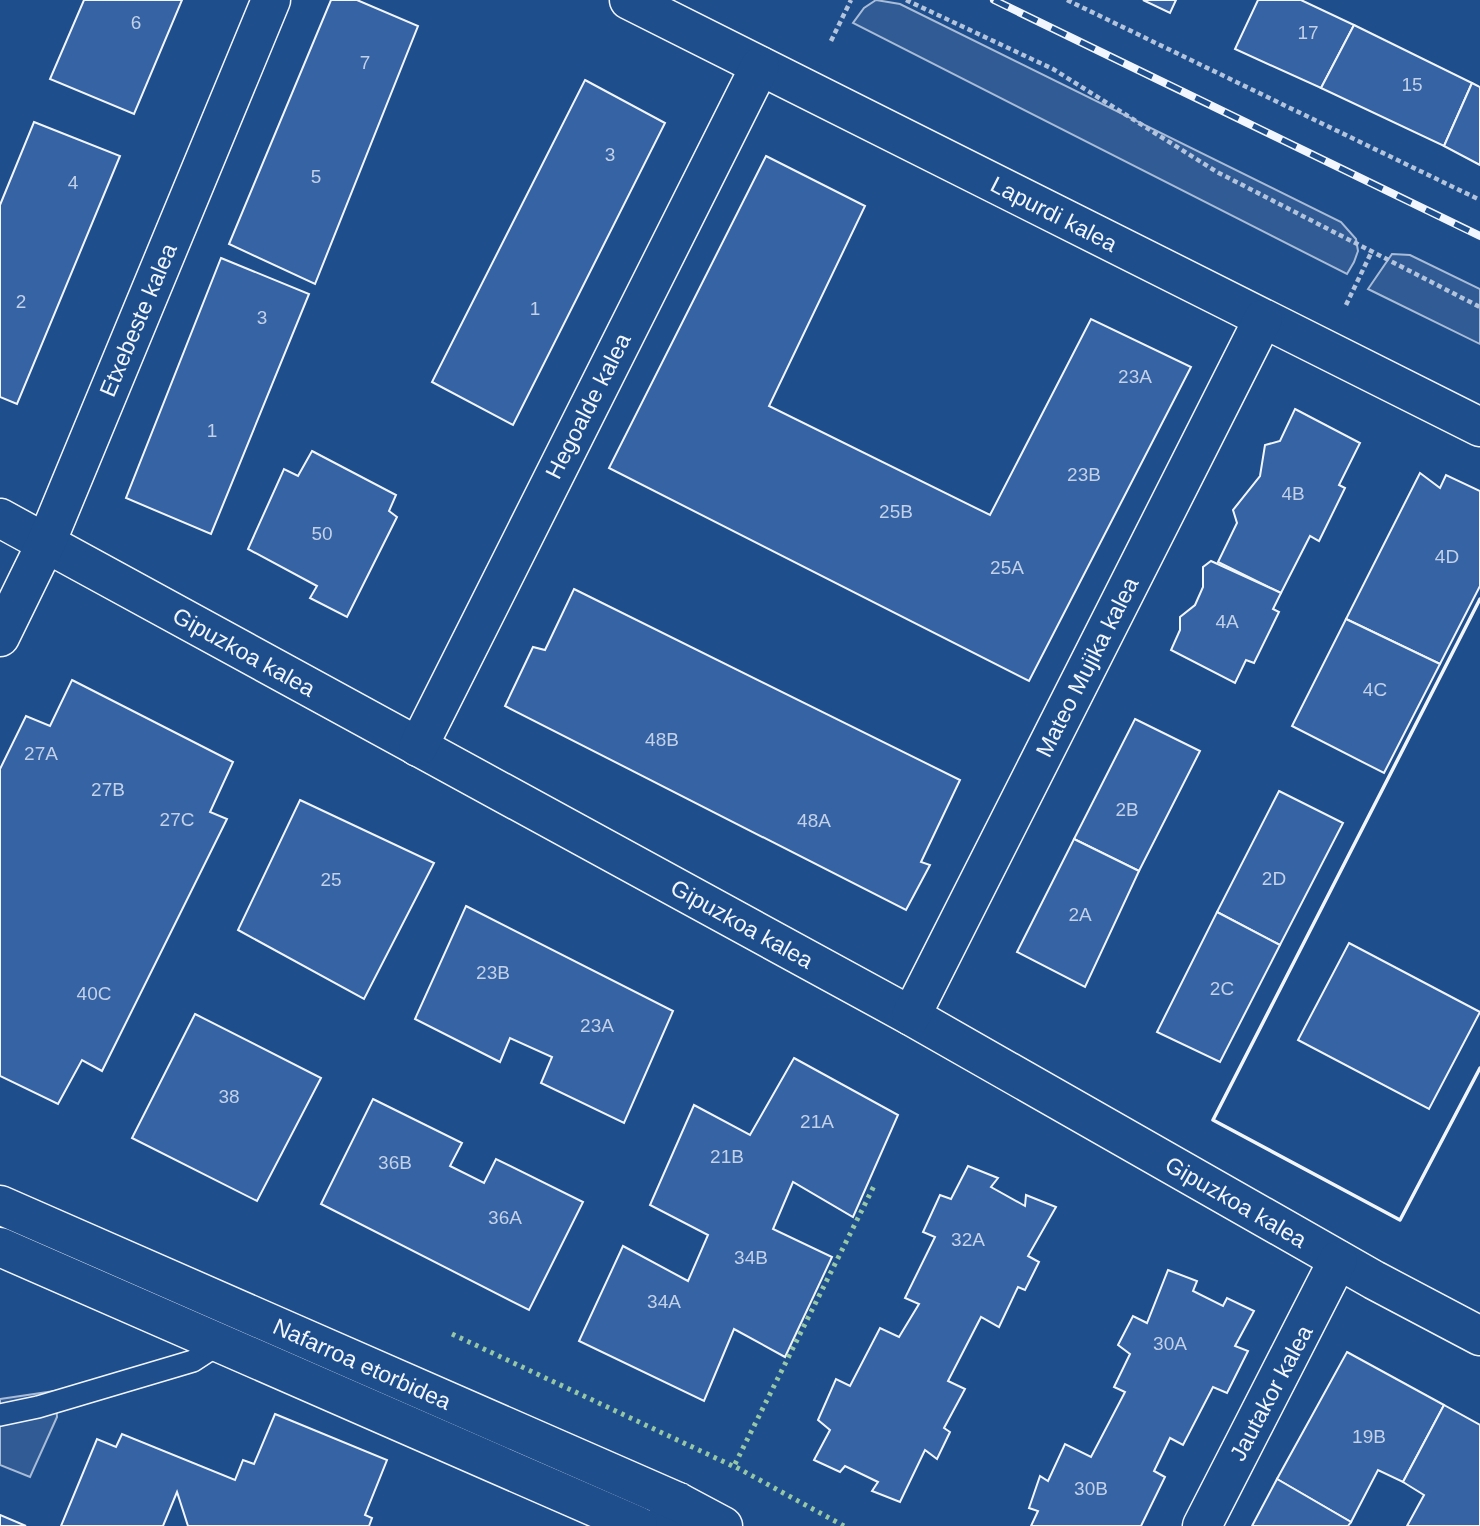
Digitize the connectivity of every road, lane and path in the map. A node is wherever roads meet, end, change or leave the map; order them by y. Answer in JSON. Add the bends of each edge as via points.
{"nodes":[{"id":1,"x":271,"y":0,"type":"edge"},
{"id":2,"x":629,"y":0,"type":"edge"},
{"id":3,"x":851,"y":0,"type":"edge"},
{"id":4,"x":906,"y":0,"type":"edge"},
{"id":5,"x":1067,"y":0,"type":"edge"},
{"id":6,"x":831,"y":41,"type":"dead end"},
{"id":7,"x":760,"y":66,"type":"junction"},
{"id":8,"x":1480,"y":200,"type":"edge"},
{"id":9,"x":1371,"y":253,"type":"junction"},
{"id":10,"x":1346,"y":305,"type":"dead end"},
{"id":11,"x":1480,"y":307,"type":"edge"},
{"id":12,"x":1264,"y":318,"type":"junction"},
{"id":13,"x":1480,"y":427,"type":"edge"},
{"id":14,"x":0,"y":518,"type":"edge"},
{"id":15,"x":46,"y":543,"type":"junction"},
{"id":16,"x":0,"y":637,"type":"edge"},
{"id":17,"x":418,"y":747,"type":"junction"},
{"id":18,"x":911,"y":1016,"type":"junction"},
{"id":19,"x":0,"y":1205,"type":"edge"},
{"id":20,"x":0,"y":1247,"type":"edge"},
{"id":21,"x":1338,"y":1260,"type":"junction"},
{"id":22,"x":243,"y":1311,"type":"junction"},
{"id":23,"x":1480,"y":1336,"type":"edge"},
{"id":24,"x":221,"y":1345,"type":"junction"},
{"id":25,"x":0,"y":1415,"type":"edge"},
{"id":26,"x":670,"y":1514,"type":"edge"},
{"id":27,"x":638,"y":1526,"type":"edge"},
{"id":28,"x":723,"y":1526,"type":"edge"},
{"id":29,"x":1202,"y":1526,"type":"edge"}],
"edges":[{"from":1,"to":15,"type":"main road","name":"Etxebeste kalea"},
{"from":2,"to":7,"type":"main road","name":"Lapurdi kalea"},
{"from":3,"to":6,"type":"path"},
{"from":4,"to":9,"type":"path","via":[[1053,69],[1217,172]]},
{"from":5,"to":8,"type":"path"},
{"from":7,"to":12,"type":"main road","name":"Lapurdi kalea"},
{"from":7,"to":17,"type":"main road","name":"Hegoalde kalea"},
{"from":9,"to":10,"type":"path"},
{"from":9,"to":11,"type":"path"},
{"from":12,"to":13,"type":"main road","name":"Lapurdi kalea"},
{"from":12,"to":18,"type":"main road","name":"Mateo Mujika kalea"},
{"from":14,"to":15,"type":"main road","name":"Gipuzkoa kalea"},
{"from":15,"to":16,"type":"main road","name":"Etxebeste kalea"},
{"from":15,"to":17,"type":"main road","name":"Gipuzkoa kalea"},
{"from":17,"to":18,"type":"main road","name":"Gipuzkoa kalea"},
{"from":18,"to":21,"type":"main road","name":"Gipuzkoa kalea"},
{"from":19,"to":22,"type":"main road","name":"Nafarroa etorbidea"},
{"from":20,"to":24,"type":"main road","name":"Nafarroa etorbidea"},
{"from":21,"to":23,"type":"main road","name":"Gipuzkoa kalea"},
{"from":21,"to":29,"type":"main road","name":"Jautakor kalea"},
{"from":22,"to":24,"type":"lane"},
{"from":22,"to":26,"type":"main road","name":"Nafarroa etorbidea"},
{"from":24,"to":25,"type":"lane","via":[[193,1361]]},
{"from":24,"to":27,"type":"main road","name":"Nafarroa etorbidea"},
{"from":26,"to":28,"type":"main road","name":"Nafarroa etorbidea"}]}
